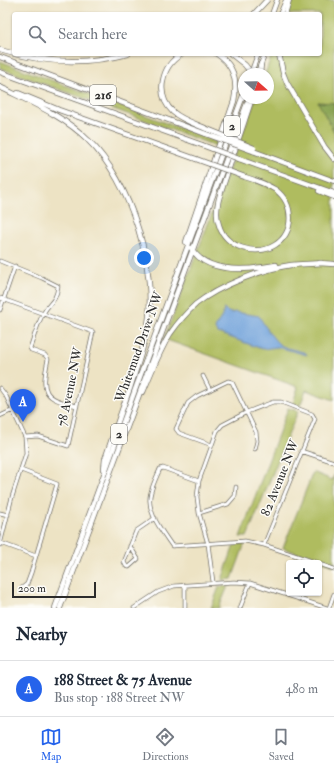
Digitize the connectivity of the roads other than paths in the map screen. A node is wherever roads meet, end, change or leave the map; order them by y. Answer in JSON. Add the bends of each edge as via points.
{"nodes":[{"id":1,"x":267,"y":0,"type":"edge"},
{"id":2,"x":277,"y":0,"type":"edge"},
{"id":3,"x":287,"y":0,"type":"edge"},
{"id":4,"x":256,"y":12,"type":"edge"},
{"id":5,"x":273,"y":12,"type":"edge"},
{"id":6,"x":281,"y":12,"type":"edge"},
{"id":7,"x":285,"y":12,"type":"edge"},
{"id":8,"x":0,"y":50,"type":"edge"},
{"id":9,"x":12,"y":53,"type":"edge"},
{"id":10,"x":21,"y":56,"type":"edge"},
{"id":11,"x":119,"y":56,"type":"edge"},
{"id":12,"x":179,"y":56,"type":"edge"},
{"id":13,"x":220,"y":56,"type":"edge"},
{"id":14,"x":234,"y":56,"type":"edge"},
{"id":15,"x":257,"y":56,"type":"edge"},
{"id":16,"x":264,"y":56,"type":"edge"},
{"id":17,"x":279,"y":56,"type":"edge"},
{"id":18,"x":0,"y":57,"type":"edge"},
{"id":19,"x":261,"y":64,"type":"joint"},
{"id":20,"x":247,"y":68,"type":"edge"},
{"id":21,"x":253,"y":68,"type":"edge"},
{"id":22,"x":260,"y":68,"type":"edge"},
{"id":23,"x":0,"y":72,"type":"edge"},
{"id":24,"x":0,"y":87,"type":"edge"},
{"id":25,"x":240,"y":104,"type":"edge"},
{"id":26,"x":246,"y":104,"type":"edge"},
{"id":27,"x":250,"y":104,"type":"edge"},
{"id":28,"x":206,"y":131,"type":"junction"},
{"id":29,"x":334,"y":159,"type":"edge"},
{"id":30,"x":228,"y":171,"type":"edge"},
{"id":31,"x":228,"y":171,"type":"edge"},
{"id":32,"x":228,"y":171,"type":"edge"},
{"id":33,"x":228,"y":171,"type":"edge"},
{"id":34,"x":334,"y":181,"type":"edge"},
{"id":35,"x":312,"y":185,"type":"junction"},
{"id":36,"x":334,"y":194,"type":"edge"},
{"id":37,"x":334,"y":197,"type":"edge"},
{"id":38,"x":188,"y":243,"type":"junction"},
{"id":39,"x":192,"y":250,"type":"junction"},
{"id":40,"x":0,"y":260,"type":"edge"},
{"id":41,"x":322,"y":263,"type":"junction"},
{"id":42,"x":334,"y":264,"type":"edge"},
{"id":43,"x":15,"y":266,"type":"junction"},
{"id":44,"x":170,"y":295,"type":"junction"},
{"id":45,"x":0,"y":298,"type":"edge"},
{"id":46,"x":4,"y":299,"type":"junction"},
{"id":47,"x":0,"y":310,"type":"edge"},
{"id":48,"x":43,"y":314,"type":"junction"},
{"id":49,"x":203,"y":376,"type":"dead end"},
{"id":50,"x":0,"y":388,"type":"edge"},
{"id":51,"x":210,"y":390,"type":"junction"},
{"id":52,"x":77,"y":406,"type":"junction"},
{"id":53,"x":13,"y":410,"type":"junction"},
{"id":54,"x":247,"y":412,"type":"junction"},
{"id":55,"x":0,"y":416,"type":"edge"},
{"id":56,"x":25,"y":436,"type":"junction"},
{"id":57,"x":123,"y":437,"type":"junction"},
{"id":58,"x":212,"y":445,"type":"junction"},
{"id":59,"x":255,"y":448,"type":"dead end"},
{"id":60,"x":302,"y":451,"type":"junction"},
{"id":61,"x":334,"y":462,"type":"edge"},
{"id":62,"x":21,"y":470,"type":"junction"},
{"id":63,"x":102,"y":480,"type":"junction"},
{"id":64,"x":199,"y":481,"type":"junction"},
{"id":65,"x":236,"y":487,"type":"dead end"},
{"id":66,"x":0,"y":513,"type":"edge"},
{"id":67,"x":199,"y":513,"type":"junction"},
{"id":68,"x":8,"y":515,"type":"junction"},
{"id":69,"x":155,"y":518,"type":"junction"},
{"id":70,"x":1,"y":544,"type":"edge"},
{"id":71,"x":208,"y":544,"type":"junction"},
{"id":72,"x":264,"y":545,"type":"junction"},
{"id":73,"x":130,"y":546,"type":"junction"},
{"id":74,"x":36,"y":556,"type":"junction"},
{"id":75,"x":309,"y":560,"type":"edge"},
{"id":76,"x":322,"y":564,"type":"edge"},
{"id":77,"x":334,"y":569,"type":"edge"},
{"id":78,"x":213,"y":582,"type":"junction"},
{"id":79,"x":250,"y":583,"type":"junction"},
{"id":80,"x":185,"y":585,"type":"junction"},
{"id":81,"x":22,"y":588,"type":"dead end"},
{"id":82,"x":334,"y":594,"type":"edge"},
{"id":83,"x":55,"y":608,"type":"edge"},
{"id":84,"x":60,"y":608,"type":"edge"},
{"id":85,"x":134,"y":608,"type":"edge"},
{"id":86,"x":185,"y":608,"type":"edge"},
{"id":87,"x":240,"y":608,"type":"edge"},
{"id":88,"x":328,"y":608,"type":"edge"}],
"edges":[{"from":1,"to":4,"type":"highway"},
{"from":2,"to":5,"type":"main road"},
{"from":3,"to":6,"type":"main road"},
{"from":3,"to":7,"type":"highway"},
{"from":8,"to":9,"type":"highway"},
{"from":10,"to":11,"type":"highway","via":[[63,62]]},
{"from":12,"to":28,"type":"highway","via":[[172,61],[165,73],[162,85],[164,99],[174,112]]},
{"from":13,"to":44,"type":"highway","via":[[233,71],[235,96],[177,267]]},
{"from":14,"to":20,"type":"highway"},
{"from":15,"to":21,"type":"main road"},
{"from":16,"to":19,"type":"main road"},
{"from":17,"to":29,"type":"highway","via":[[287,83]]},
{"from":18,"to":28,"type":"highway","number":"216"},
{"from":19,"to":22,"type":"highway"},
{"from":23,"to":35,"type":"highway","number":"216","bridge":true},
{"from":24,"to":33,"type":"highway","bridge":true},
{"from":24,"to":63,"type":"highway","via":[[69,124],[93,145],[118,180],[142,242],[150,285],[147,329],[105,459]]},
{"from":25,"to":38,"type":"highway","name":"Whitemud Drive NW","number":"2"},
{"from":26,"to":39,"type":"highway","name":"Whitemud Drive NW","number":"2"},
{"from":27,"to":30,"type":"highway","bridge":true},
{"from":28,"to":34,"type":"highway","number":"216","bridge":true},
{"from":31,"to":32,"type":"highway","bridge":true,"via":[[217,208],[218,225],[221,230],[231,242],[250,250],[270,248],[280,242],[287,232],[290,217],[288,206],[281,195],[267,185]]},
{"from":35,"to":36,"type":"highway","number":"216"},
{"from":35,"to":37,"type":"highway","via":[[318,191]]},
{"from":38,"to":39,"type":"highway"},
{"from":38,"to":44,"type":"highway","name":"Whitemud Drive NW"},
{"from":39,"to":41,"type":"highway","via":[[201,259],[229,269]]},
{"from":39,"to":57,"type":"highway","name":"Whitemud Drive NW","number":"2"},
{"from":40,"to":43,"type":"street"},
{"from":41,"to":42,"type":"highway"},
{"from":41,"to":57,"type":"highway","via":[[266,270],[196,304],[170,335]]},
{"from":43,"to":46,"type":"street"},
{"from":43,"to":48,"type":"street","via":[[58,286],[53,301]]},
{"from":44,"to":63,"type":"highway","name":"Whitemud Drive NW","number":"2"},
{"from":45,"to":46,"type":"street"},
{"from":46,"to":47,"type":"street"},
{"from":46,"to":48,"type":"street"},
{"from":48,"to":52,"type":"street","via":[[30,348],[48,359],[44,387],[50,396],[59,402]]},
{"from":48,"to":52,"type":"street","name":"78 Avenue NW","via":[[93,332]]},
{"from":49,"to":51,"type":"street"},
{"from":50,"to":53,"type":"street"},
{"from":51,"to":54,"type":"street","via":[[228,381],[232,382]]},
{"from":51,"to":58,"type":"street","via":[[188,403],[176,429],[179,433]]},
{"from":52,"to":56,"type":"street","name":"78 Avenue NW","via":[[68,446],[38,436]]},
{"from":53,"to":55,"type":"street"},
{"from":53,"to":56,"type":"street"},
{"from":54,"to":58,"type":"street","via":[[222,425]]},
{"from":54,"to":59,"type":"street","via":[[256,432]]},
{"from":54,"to":60,"type":"street","name":"82 Avenue NW","via":[[273,402],[281,402],[312,414],[314,419]]},
{"from":56,"to":62,"type":"street","via":[[26,453]]},
{"from":57,"to":84,"type":"highway","name":"Whitemud Drive NW","number":"2"},
{"from":58,"to":64,"type":"street"},
{"from":60,"to":61,"type":"street"},
{"from":60,"to":72,"type":"street","name":"82 Avenue NW"},
{"from":62,"to":68,"type":"street"},
{"from":62,"to":74,"type":"street","via":[[57,484]]},
{"from":63,"to":83,"type":"highway","name":"Whitemud Drive NW","number":"2"},
{"from":64,"to":67,"type":"street"},
{"from":64,"to":69,"type":"street","via":[[160,469],[150,493],[149,503]]},
{"from":65,"to":67,"type":"street","via":[[235,496],[228,504]]},
{"from":66,"to":68,"type":"street"},
{"from":67,"to":71,"type":"street"},
{"from":68,"to":70,"type":"street"},
{"from":69,"to":71,"type":"street","via":[[172,546]]},
{"from":69,"to":73,"type":"street","via":[[136,531]]},
{"from":70,"to":74,"type":"street"},
{"from":71,"to":72,"type":"street","via":[[245,541]]},
{"from":71,"to":78,"type":"street"},
{"from":72,"to":75,"type":"street"},
{"from":73,"to":73,"type":"street","via":[[124,562],[129,567],[138,559]]},
{"from":74,"to":81,"type":"street","via":[[27,584]]},
{"from":76,"to":77,"type":"street"},
{"from":78,"to":79,"type":"street"},
{"from":78,"to":80,"type":"street"},
{"from":79,"to":87,"type":"street"},
{"from":79,"to":88,"type":"street"},
{"from":80,"to":85,"type":"street","via":[[158,592]]},
{"from":80,"to":86,"type":"street"},
{"from":82,"to":88,"type":"street"}]}
